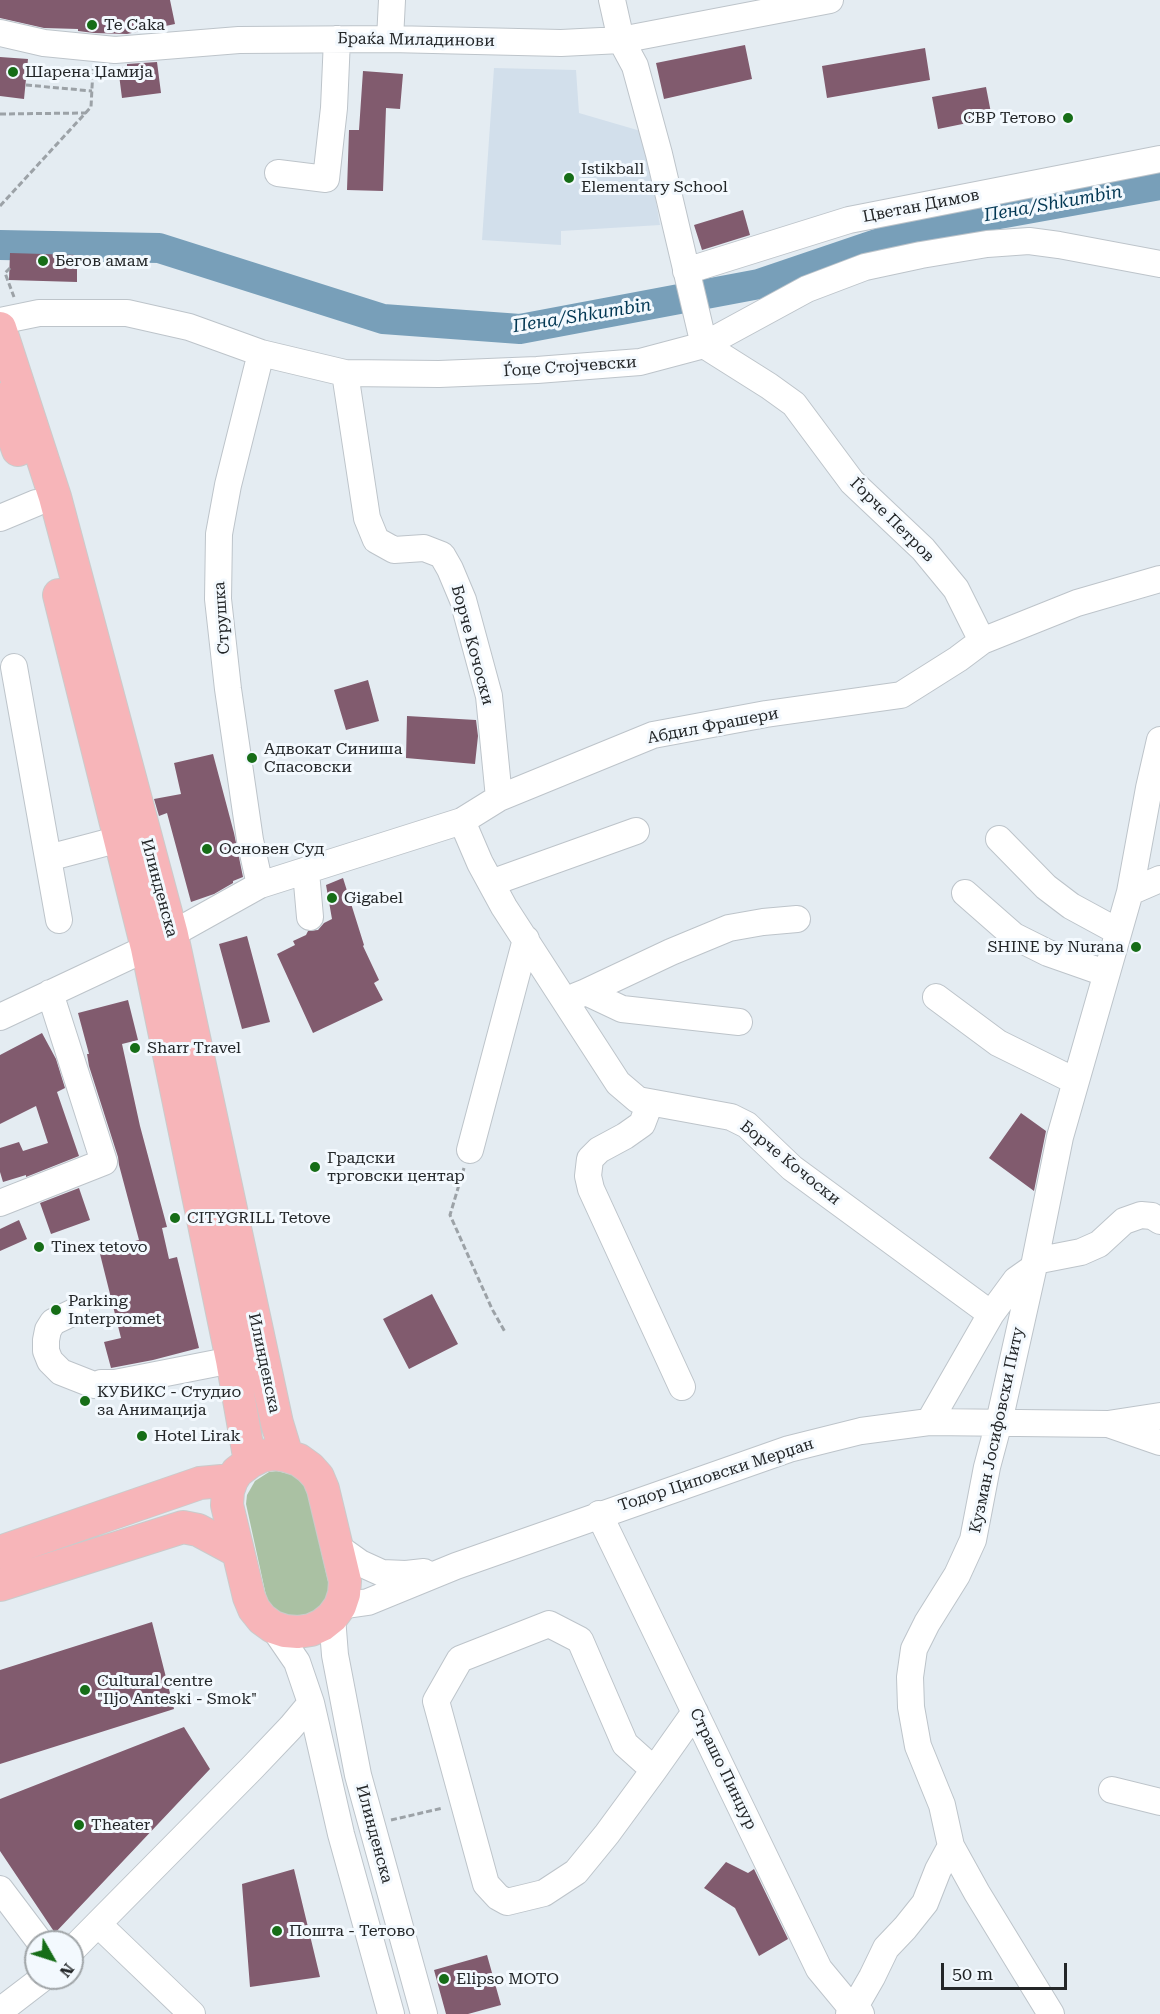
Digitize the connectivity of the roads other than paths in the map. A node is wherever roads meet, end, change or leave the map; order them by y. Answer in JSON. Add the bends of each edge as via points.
{"nodes":[{"id":1,"x":392,"y":0,"type":"edge"},
{"id":2,"x":612,"y":0,"type":"edge"},
{"id":3,"x":830,"y":0,"type":"edge"},
{"id":4,"x":0,"y":33,"type":"edge"},
{"id":5,"x":337,"y":39,"type":"junction"},
{"id":6,"x":390,"y":39,"type":"junction"},
{"id":7,"x":621,"y":40,"type":"junction"},
{"id":8,"x":1160,"y":159,"type":"edge"},
{"id":9,"x":278,"y":173,"type":"dead end"},
{"id":10,"x":1160,"y":264,"type":"edge"},
{"id":11,"x":688,"y":279,"type":"junction"},
{"id":12,"x":0,"y":321,"type":"edge"},
{"id":13,"x":0,"y":328,"type":"edge"},
{"id":14,"x":702,"y":337,"type":"junction"},
{"id":15,"x":261,"y":353,"type":"junction"},
{"id":16,"x":345,"y":373,"type":"junction"},
{"id":17,"x":0,"y":399,"type":"edge"},
{"id":18,"x":36,"y":503,"type":"junction"},
{"id":19,"x":0,"y":518,"type":"edge"},
{"id":20,"x":1160,"y":579,"type":"edge"},
{"id":21,"x":982,"y":641,"type":"junction"},
{"id":22,"x":14,"y":667,"type":"dead end"},
{"id":23,"x":1160,"y":740,"type":"edge"},
{"id":24,"x":498,"y":798,"type":"junction"},
{"id":25,"x":462,"y":820,"type":"junction"},
{"id":26,"x":636,"y":831,"type":"dead end"},
{"id":27,"x":120,"y":839,"type":"junction"},
{"id":28,"x":999,"y":839,"type":"dead end"},
{"id":29,"x":48,"y":858,"type":"junction"},
{"id":30,"x":306,"y":872,"type":"junction"},
{"id":31,"x":1160,"y":879,"type":"edge"},
{"id":32,"x":491,"y":884,"type":"junction"},
{"id":33,"x":260,"y":885,"type":"junction"},
{"id":34,"x":1130,"y":892,"type":"junction"},
{"id":35,"x":965,"y":893,"type":"dead end"},
{"id":36,"x":310,"y":917,"type":"dead end"},
{"id":37,"x":797,"y":919,"type":"dead end"},
{"id":38,"x":59,"y":920,"type":"dead end"},
{"id":39,"x":1117,"y":931,"type":"junction"},
{"id":40,"x":526,"y":939,"type":"junction"},
{"id":41,"x":159,"y":942,"type":"junction"},
{"id":42,"x":1106,"y":973,"type":"junction"},
{"id":43,"x":50,"y":993,"type":"junction"},
{"id":44,"x":575,"y":996,"type":"junction"},
{"id":45,"x":936,"y":997,"type":"dead end"},
{"id":46,"x":0,"y":1017,"type":"edge"},
{"id":47,"x":739,"y":1022,"type":"dead end"},
{"id":48,"x":1075,"y":1081,"type":"junction"},
{"id":49,"x":650,"y":1103,"type":"junction"},
{"id":50,"x":470,"y":1150,"type":"road end"},
{"id":51,"x":0,"y":1203,"type":"edge"},
{"id":52,"x":1160,"y":1221,"type":"edge"},
{"id":53,"x":1034,"y":1264,"type":"junction"},
{"id":54,"x":76,"y":1311,"type":"dead end"},
{"id":55,"x":991,"y":1314,"type":"junction"},
{"id":56,"x":232,"y":1360,"type":"junction"},
{"id":57,"x":682,"y":1387,"type":"dead end"},
{"id":58,"x":1160,"y":1416,"type":"edge"},
{"id":59,"x":929,"y":1422,"type":"junction"},
{"id":60,"x":999,"y":1422,"type":"junction"},
{"id":61,"x":1108,"y":1424,"type":"junction"},
{"id":62,"x":1160,"y":1442,"type":"edge"},
{"id":63,"x":287,"y":1456,"type":"junction"},
{"id":64,"x":241,"y":1471,"type":"junction"},
{"id":65,"x":599,"y":1514,"type":"junction"},
{"id":66,"x":339,"y":1548,"type":"junction"},
{"id":67,"x":237,"y":1551,"type":"junction"},
{"id":68,"x":0,"y":1552,"type":"edge"},
{"id":69,"x":445,"y":1570,"type":"junction"},
{"id":70,"x":0,"y":1585,"type":"edge"},
{"id":71,"x":336,"y":1612,"type":"junction"},
{"id":72,"x":273,"y":1627,"type":"junction"},
{"id":73,"x":311,"y":1703,"type":"junction"},
{"id":74,"x":695,"y":1712,"type":"junction"},
{"id":75,"x":654,"y":1770,"type":"junction"},
{"id":76,"x":1112,"y":1790,"type":"dead end"},
{"id":77,"x":1160,"y":1802,"type":"edge"},
{"id":78,"x":373,"y":1831,"type":"junction"},
{"id":79,"x":343,"y":1843,"type":"junction"},
{"id":80,"x":951,"y":1846,"type":"junction"},
{"id":81,"x":0,"y":1889,"type":"edge"},
{"id":82,"x":98,"y":1924,"type":"junction"},
{"id":83,"x":31,"y":1930,"type":"edge"},
{"id":84,"x":84,"y":1938,"type":"edge"},
{"id":85,"x":27,"y":1990,"type":"edge"},
{"id":86,"x":0,"y":2011,"type":"edge"},
{"id":87,"x":854,"y":2013,"type":"edge"},
{"id":88,"x":192,"y":2014,"type":"edge"},
{"id":89,"x":391,"y":2014,"type":"edge"},
{"id":90,"x":423,"y":2014,"type":"edge"},
{"id":91,"x":1051,"y":2014,"type":"edge"}],
"edges":[{"from":1,"to":6,"type":"street"},
{"from":2,"to":7,"type":"street"},
{"from":3,"to":7,"type":"street","name":"Браќа Миладинови"},
{"from":4,"to":5,"type":"street","name":"Браќа Миладинови","via":[[44,43],[115,50],[239,40]]},
{"from":5,"to":6,"type":"street","name":"Браќа Миладинови"},
{"from":5,"to":9,"type":"street","via":[[326,179]]},
{"from":6,"to":7,"type":"street","name":"Браќа Миладинови","via":[[561,43]]},
{"from":7,"to":11,"type":"street","via":[[635,66]]},
{"from":8,"to":11,"type":"street","name":"Цветан Димов","via":[[849,220]]},
{"from":10,"to":14,"type":"street","name":"Ѓоце Стојчевски","via":[[1029,241],[987,244],[865,267]]},
{"from":11,"to":14,"type":"street"},
{"from":12,"to":15,"type":"street","name":"Ѓоце Стојчевски","via":[[39,313],[127,313],[189,327]]},
{"from":13,"to":41,"type":"main road","name":"Илинденска","via":[[55,497]]},
{"from":14,"to":16,"type":"street","name":"Ѓоце Стојчевски","via":[[640,362],[548,370]]},
{"from":14,"to":21,"type":"street","name":"Ѓорче Петров","via":[[794,404],[852,482],[923,549],[956,589]]},
{"from":15,"to":16,"type":"street","name":"Ѓоце Стојчевски"},
{"from":15,"to":33,"type":"street","name":"Струшка","via":[[221,524],[218,599],[250,840]]},
{"from":16,"to":24,"type":"street","name":"Борче Кочоски","via":[[367,518],[376,540],[394,550],[424,548],[442,555],[463,600],[489,696]]},
{"from":17,"to":18,"type":"main road","name":"Илинденска"},
{"from":18,"to":19,"type":"street"},
{"from":18,"to":27,"type":"main road","name":"Илинденска"},
{"from":20,"to":21,"type":"street","name":"Абдил Фрашери","via":[[1077,603]]},
{"from":21,"to":24,"type":"street","name":"Абдил Фрашери","via":[[901,695],[653,735]]},
{"from":22,"to":29,"type":"street"},
{"from":23,"to":34,"type":"street","name":"Кузман Јосифовски Питу"},
{"from":24,"to":25,"type":"street","name":"Абдил Фрашери"},
{"from":25,"to":30,"type":"street","name":"Абдил Фрашери"},
{"from":25,"to":32,"type":"street","name":"Борче Кочоски"},
{"from":26,"to":32,"type":"street"},
{"from":27,"to":29,"type":"street"},
{"from":27,"to":41,"type":"main road","name":"Илинденска"},
{"from":28,"to":39,"type":"street","via":[[1046,887]]},
{"from":29,"to":38,"type":"street"},
{"from":30,"to":33,"type":"street","name":"Абдил Фрашери"},
{"from":30,"to":36,"type":"street"},
{"from":31,"to":34,"type":"street"},
{"from":32,"to":40,"type":"street","name":"Борче Кочоски"},
{"from":33,"to":41,"type":"street","name":"Абдил Фрашери"},
{"from":34,"to":39,"type":"street","name":"Кузман Јосифовски Питу"},
{"from":35,"to":42,"type":"street","via":[[1014,936],[1048,953]]},
{"from":37,"to":44,"type":"street","via":[[729,928]]},
{"from":39,"to":42,"type":"street","name":"Кузман Јосифовски Питу"},
{"from":40,"to":44,"type":"street","name":"Борче Кочоски"},
{"from":40,"to":50,"type":"street"},
{"from":41,"to":43,"type":"street","name":"Абдил Фрашери"},
{"from":41,"to":56,"type":"main road","name":"Илинденска"},
{"from":41,"to":63,"type":"main road","name":"Илинденска"},
{"from":42,"to":48,"type":"street","name":"Кузман Јосифовски Питу"},
{"from":43,"to":46,"type":"street","name":"Абдил Фрашери"},
{"from":43,"to":51,"type":"street","via":[[104,1162]]},
{"from":44,"to":47,"type":"street","via":[[622,1009]]},
{"from":44,"to":49,"type":"street","name":"Борче Кочоски","via":[[618,1083],[638,1100]]},
{"from":45,"to":48,"type":"street","via":[[998,1042]]},
{"from":48,"to":53,"type":"street","name":"Кузман Јосифовски Питу"},
{"from":49,"to":55,"type":"street","name":"Борче Кочоски","via":[[731,1117],[747,1125],[792,1168]]},
{"from":49,"to":57,"type":"street","via":[[642,1124],[590,1159],[588,1176]]},
{"from":52,"to":53,"type":"street","via":[[1141,1215],[1124,1221],[1099,1244]]},
{"from":53,"to":55,"type":"street","via":[[1016,1280]]},
{"from":53,"to":60,"type":"street","name":"Кузман Јосифовски Питу"},
{"from":54,"to":56,"type":"street","via":[[53,1322],[46,1351],[61,1372],[97,1384]]},
{"from":55,"to":59,"type":"street"},
{"from":56,"to":64,"type":"main road","name":"Илинденска"},
{"from":58,"to":61,"type":"street","name":"Тодор Циповски Мерџан"},
{"from":59,"to":60,"type":"street","name":"Тодор Циповски Мерџан"},
{"from":59,"to":65,"type":"street","name":"Тодор Циповски Мерџан","via":[[861,1431],[789,1449]]},
{"from":60,"to":61,"type":"street","name":"Тодор Циповски Мерџан"},
{"from":60,"to":80,"type":"street","name":"Кузман Јосифовски Питу","via":[[973,1540],[914,1649],[910,1677],[918,1746],[942,1805]]},
{"from":61,"to":62,"type":"street","name":"Тодор Циповски Мерџан"},
{"from":63,"to":64,"type":"main road","via":[[268,1455]]},
{"from":63,"to":66,"type":"main road","name":"Илинденска","via":[[305,1464],[318,1478]]},
{"from":64,"to":67,"type":"main road","name":"Илинденска","via":[[228,1491],[227,1505]]},
{"from":64,"to":68,"type":"main road"},
{"from":65,"to":69,"type":"street","name":"Тодор Циповски Мерџан"},
{"from":65,"to":74,"type":"street","name":"Страшо Пинџур"},
{"from":66,"to":69,"type":"street","via":[[382,1573]]},
{"from":66,"to":71,"type":"main road","name":"Илинденска","via":[[345,1581]]},
{"from":67,"to":70,"type":"main road","via":[[198,1530],[183,1527]]},
{"from":67,"to":72,"type":"main road","name":"Илинденска","via":[[254,1609]]},
{"from":69,"to":71,"type":"street","name":"Тодор Циповски Мерџан"},
{"from":71,"to":72,"type":"main road","via":[[322,1625],[304,1631]]},
{"from":71,"to":78,"type":"street","name":"Илинденска","via":[[335,1655]]},
{"from":72,"to":73,"type":"street","name":"Илинденска","via":[[297,1662]]},
{"from":73,"to":79,"type":"street","name":"Илинденска"},
{"from":73,"to":82,"type":"street"},
{"from":74,"to":75,"type":"street"},
{"from":74,"to":87,"type":"street","name":"Страшо Пинџур","via":[[819,1969]]},
{"from":75,"to":75,"type":"street","via":[[576,1872],[544,1893],[507,1902],[486,1884],[436,1701],[459,1659],[549,1623],[580,1640],[625,1744]]},
{"from":76,"to":77,"type":"street"},
{"from":78,"to":79,"type":"street"},
{"from":78,"to":90,"type":"street","name":"Илинденска"},
{"from":79,"to":89,"type":"street","name":"Илинденска"},
{"from":80,"to":87,"type":"street","via":[[925,1903],[886,1948]]},
{"from":80,"to":91,"type":"street","name":"Кузман Јосифовски Питу"},
{"from":81,"to":83,"type":"street"},
{"from":82,"to":84,"type":"street"},
{"from":82,"to":88,"type":"street"},
{"from":85,"to":86,"type":"street"}]}
